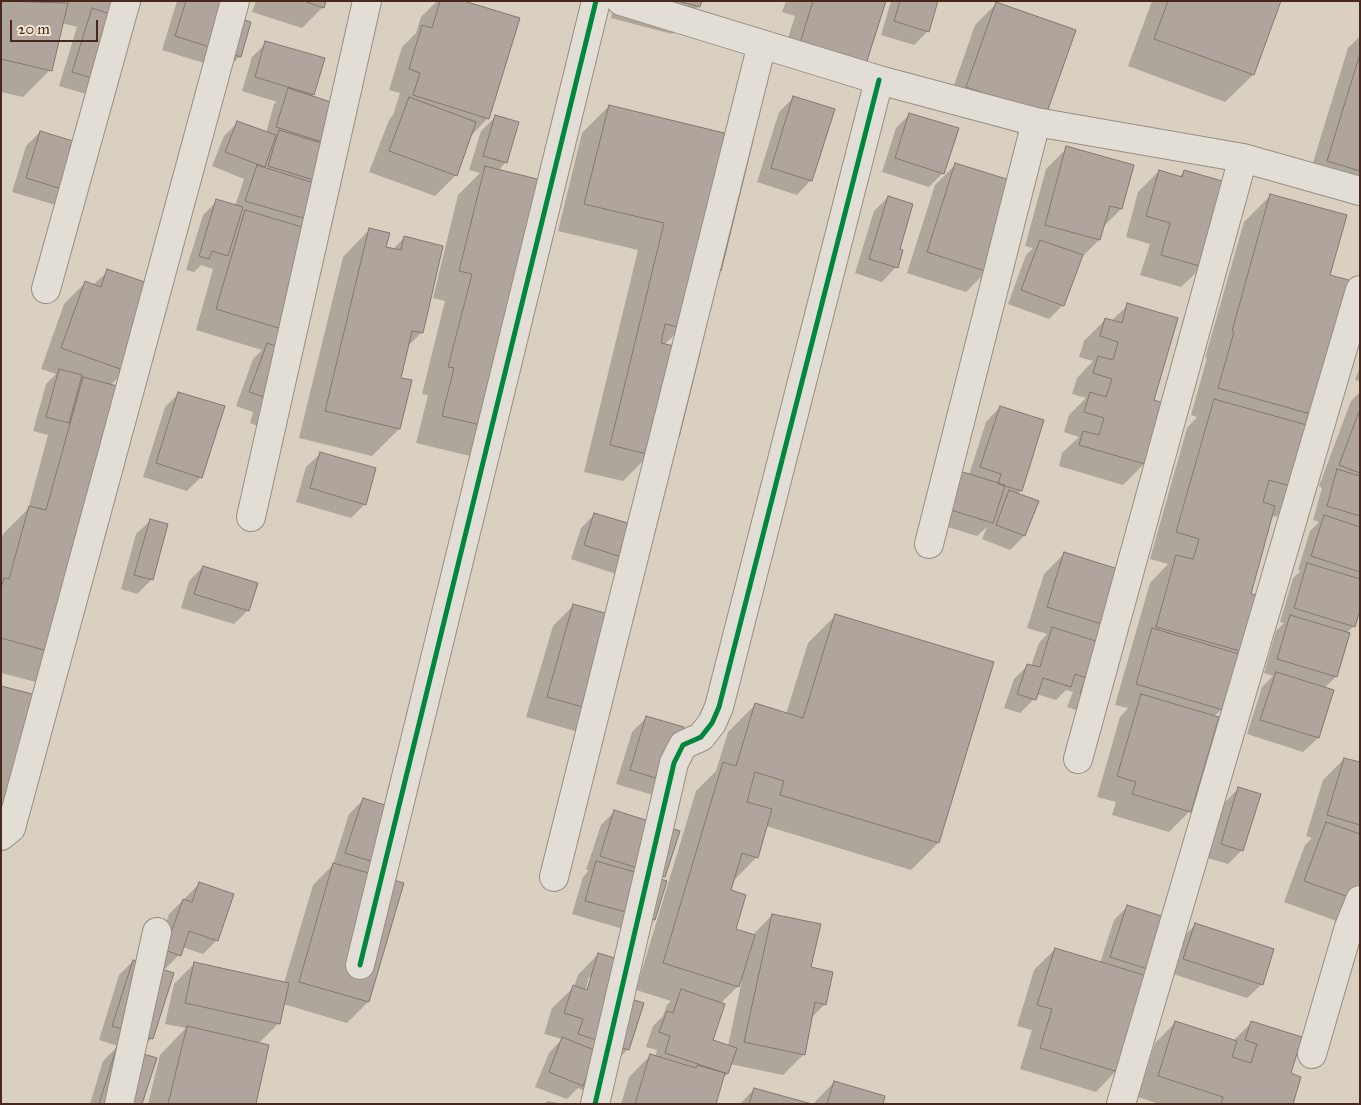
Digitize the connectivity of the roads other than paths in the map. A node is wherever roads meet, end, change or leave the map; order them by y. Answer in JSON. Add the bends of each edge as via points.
{"nodes":[{"id":1,"x":126,"y":1,"type":"edge"},
{"id":2,"x":236,"y":1,"type":"edge"},
{"id":3,"x":367,"y":1,"type":"edge"},
{"id":4,"x":596,"y":1,"type":"edge"},
{"id":5,"x":621,"y":1,"type":"edge"},
{"id":6,"x":762,"y":44,"type":"junction"},
{"id":7,"x":879,"y":80,"type":"junction"},
{"id":8,"x":1036,"y":122,"type":"junction"},
{"id":9,"x":1243,"y":158,"type":"junction"},
{"id":10,"x":1360,"y":191,"type":"edge"},
{"id":11,"x":46,"y":288,"type":"dead end"},
{"id":12,"x":1360,"y":290,"type":"edge"},
{"id":13,"x":251,"y":517,"type":"dead end"},
{"id":14,"x":929,"y":544,"type":"dead end"},
{"id":15,"x":1078,"y":759,"type":"dead end"},
{"id":16,"x":1,"y":836,"type":"edge"},
{"id":17,"x":554,"y":877,"type":"dead end"},
{"id":18,"x":1360,"y":900,"type":"edge"},
{"id":19,"x":157,"y":932,"type":"dead end"},
{"id":20,"x":360,"y":965,"type":"dead end"},
{"id":21,"x":1312,"y":1054,"type":"dead end"},
{"id":22,"x":601,"y":1102,"type":"edge"},
{"id":23,"x":119,"y":1104,"type":"edge"},
{"id":24,"x":1121,"y":1104,"type":"edge"}],
"edges":[{"from":1,"to":11,"type":"street"},
{"from":2,"to":16,"type":"street","via":[[11,828]]},
{"from":3,"to":13,"type":"street"},
{"from":4,"to":20,"type":"street"},
{"from":5,"to":6,"type":"street"},
{"from":6,"to":7,"type":"street"},
{"from":6,"to":17,"type":"street"},
{"from":7,"to":8,"type":"street"},
{"from":7,"to":22,"type":"street","via":[[719,707],[701,737],[683,745],[674,763]]},
{"from":8,"to":9,"type":"street"},
{"from":8,"to":14,"type":"street"},
{"from":9,"to":10,"type":"street"},
{"from":9,"to":15,"type":"street"},
{"from":12,"to":24,"type":"street"},
{"from":18,"to":21,"type":"street","via":[[1349,926]]},
{"from":19,"to":23,"type":"street"}]}
